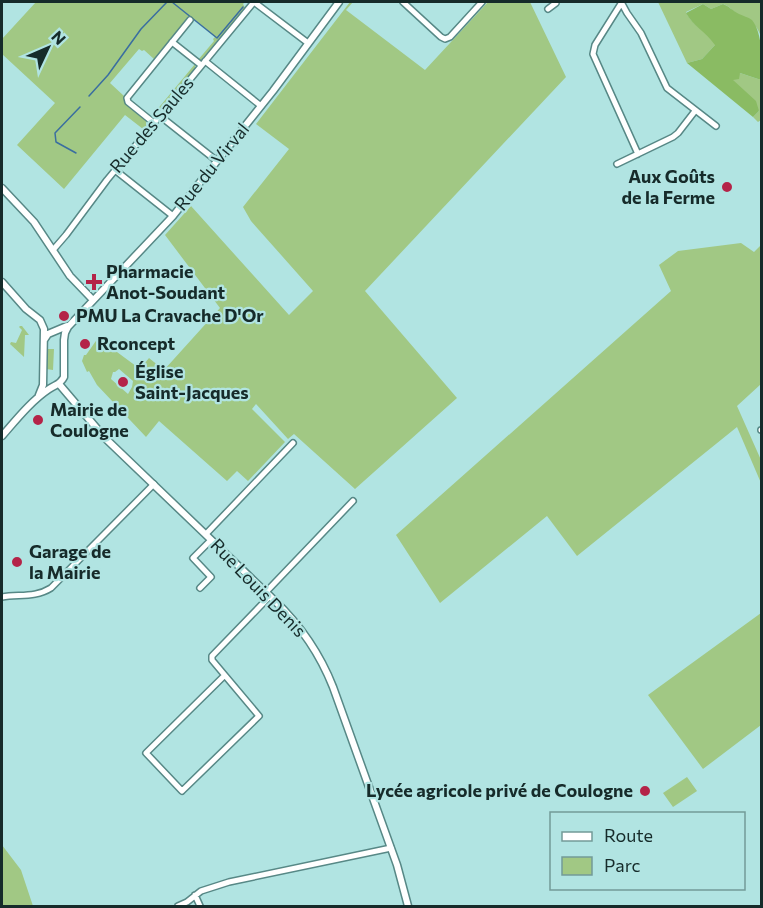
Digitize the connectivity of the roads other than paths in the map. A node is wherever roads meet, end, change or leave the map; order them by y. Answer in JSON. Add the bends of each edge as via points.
{"nodes":[{"id":1,"x":254,"y":2,"type":"edge"},
{"id":2,"x":339,"y":2,"type":"edge"},
{"id":3,"x":403,"y":2,"type":"edge"},
{"id":4,"x":482,"y":2,"type":"edge"},
{"id":5,"x":556,"y":2,"type":"edge"},
{"id":6,"x":622,"y":2,"type":"edge"},
{"id":7,"x":548,"y":9,"type":"dead end"},
{"id":8,"x":190,"y":20,"type":"dead end"},
{"id":9,"x":172,"y":42,"type":"junction"},
{"id":10,"x":308,"y":43,"type":"junction"},
{"id":11,"x":203,"y":63,"type":"junction"},
{"id":12,"x":261,"y":106,"type":"junction"},
{"id":13,"x":695,"y":111,"type":"junction"},
{"id":14,"x":160,"y":116,"type":"junction"},
{"id":15,"x":154,"y":123,"type":"junction"},
{"id":16,"x":716,"y":126,"type":"dead end"},
{"id":17,"x":638,"y":154,"type":"junction"},
{"id":18,"x":217,"y":161,"type":"junction"},
{"id":19,"x":617,"y":164,"type":"dead end"},
{"id":20,"x":115,"y":170,"type":"junction"},
{"id":21,"x":2,"y":188,"type":"edge"},
{"id":22,"x":173,"y":216,"type":"junction"},
{"id":23,"x":53,"y":250,"type":"junction"},
{"id":24,"x":2,"y":282,"type":"edge"},
{"id":25,"x":93,"y":300,"type":"junction"},
{"id":26,"x":72,"y":322,"type":"junction"},
{"id":27,"x":53,"y":333,"type":"junction"},
{"id":28,"x":44,"y":340,"type":"junction"},
{"id":29,"x":64,"y":340,"type":"junction"},
{"id":30,"x":43,"y":378,"type":"junction"},
{"id":31,"x":57,"y":385,"type":"junction"},
{"id":32,"x":37,"y":398,"type":"junction"},
{"id":33,"x":3,"y":432,"type":"edge"},
{"id":34,"x":293,"y":443,"type":"dead end"},
{"id":35,"x":154,"y":484,"type":"junction"},
{"id":36,"x":353,"y":501,"type":"dead end"},
{"id":37,"x":208,"y":537,"type":"junction"},
{"id":38,"x":200,"y":588,"type":"dead end"},
{"id":39,"x":268,"y":594,"type":"junction"},
{"id":40,"x":2,"y":597,"type":"edge"},
{"id":41,"x":224,"y":676,"type":"junction"},
{"id":42,"x":391,"y":848,"type":"junction"},
{"id":43,"x":195,"y":895,"type":"junction"},
{"id":44,"x":178,"y":906,"type":"edge"},
{"id":45,"x":200,"y":906,"type":"edge"},
{"id":46,"x":408,"y":906,"type":"edge"}],
"edges":[{"from":1,"to":10,"type":"street"},
{"from":1,"to":11,"type":"street","name":"Rue des Saules"},
{"from":2,"to":10,"type":"street","name":"Rue du Virval"},
{"from":3,"to":4,"type":"street","via":[[445,39]]},
{"from":5,"to":7,"type":"street"},
{"from":6,"to":13,"type":"street","via":[[670,92]]},
{"from":6,"to":17,"type":"street","via":[[593,54]]},
{"from":8,"to":9,"type":"street"},
{"from":9,"to":11,"type":"street"},
{"from":9,"to":15,"type":"street","via":[[126,99]]},
{"from":10,"to":12,"type":"street","name":"Rue du Virval"},
{"from":11,"to":12,"type":"street"},
{"from":11,"to":14,"type":"street","name":"Rue des Saules"},
{"from":12,"to":18,"type":"street","name":"Rue du Virval"},
{"from":13,"to":16,"type":"street"},
{"from":13,"to":17,"type":"street","via":[[676,135]]},
{"from":14,"to":15,"type":"street","name":"Rue des Saules"},
{"from":14,"to":18,"type":"street"},
{"from":15,"to":20,"type":"street","name":"Rue des Saules"},
{"from":17,"to":19,"type":"street"},
{"from":18,"to":22,"type":"street","name":"Rue du Virval"},
{"from":20,"to":22,"type":"street"},
{"from":20,"to":23,"type":"street","name":"Rue des Saules"},
{"from":21,"to":23,"type":"street","via":[[34,222]]},
{"from":22,"to":25,"type":"street","name":"Rue du Virval"},
{"from":23,"to":25,"type":"street"},
{"from":24,"to":28,"type":"street","via":[[40,320]]},
{"from":25,"to":26,"type":"street","name":"Rue du Virval"},
{"from":26,"to":27,"type":"street","name":"Rue du Virval"},
{"from":26,"to":29,"type":"street","name":"Rue du Virval"},
{"from":27,"to":28,"type":"street","name":"Rue du Virval"},
{"from":27,"to":29,"type":"street"},
{"from":28,"to":30,"type":"street"},
{"from":29,"to":31,"type":"street","via":[[64,377]]},
{"from":30,"to":31,"type":"street","name":"Rue Louis Denis","via":[[47,384]]},
{"from":30,"to":32,"type":"street"},
{"from":31,"to":32,"type":"street"},
{"from":31,"to":35,"type":"street","name":"Rue Louis Denis"},
{"from":32,"to":33,"type":"street"},
{"from":34,"to":37,"type":"street"},
{"from":35,"to":37,"type":"street","name":"Rue Louis Denis"},
{"from":35,"to":40,"type":"street","via":[[51,588],[32,595]]},
{"from":36,"to":39,"type":"street"},
{"from":37,"to":38,"type":"street","via":[[193,558],[211,577]]},
{"from":37,"to":39,"type":"street","name":"Rue Louis Denis"},
{"from":39,"to":41,"type":"street","via":[[212,656]]},
{"from":39,"to":42,"type":"street","name":"Rue Louis Denis","via":[[301,629],[326,671]]},
{"from":41,"to":41,"type":"street","via":[[259,716],[182,791],[146,753]]},
{"from":42,"to":43,"type":"street","via":[[229,882]]},
{"from":42,"to":46,"type":"street","name":"Rue Louis Denis"},
{"from":43,"to":44,"type":"street"},
{"from":43,"to":45,"type":"street"}]}
